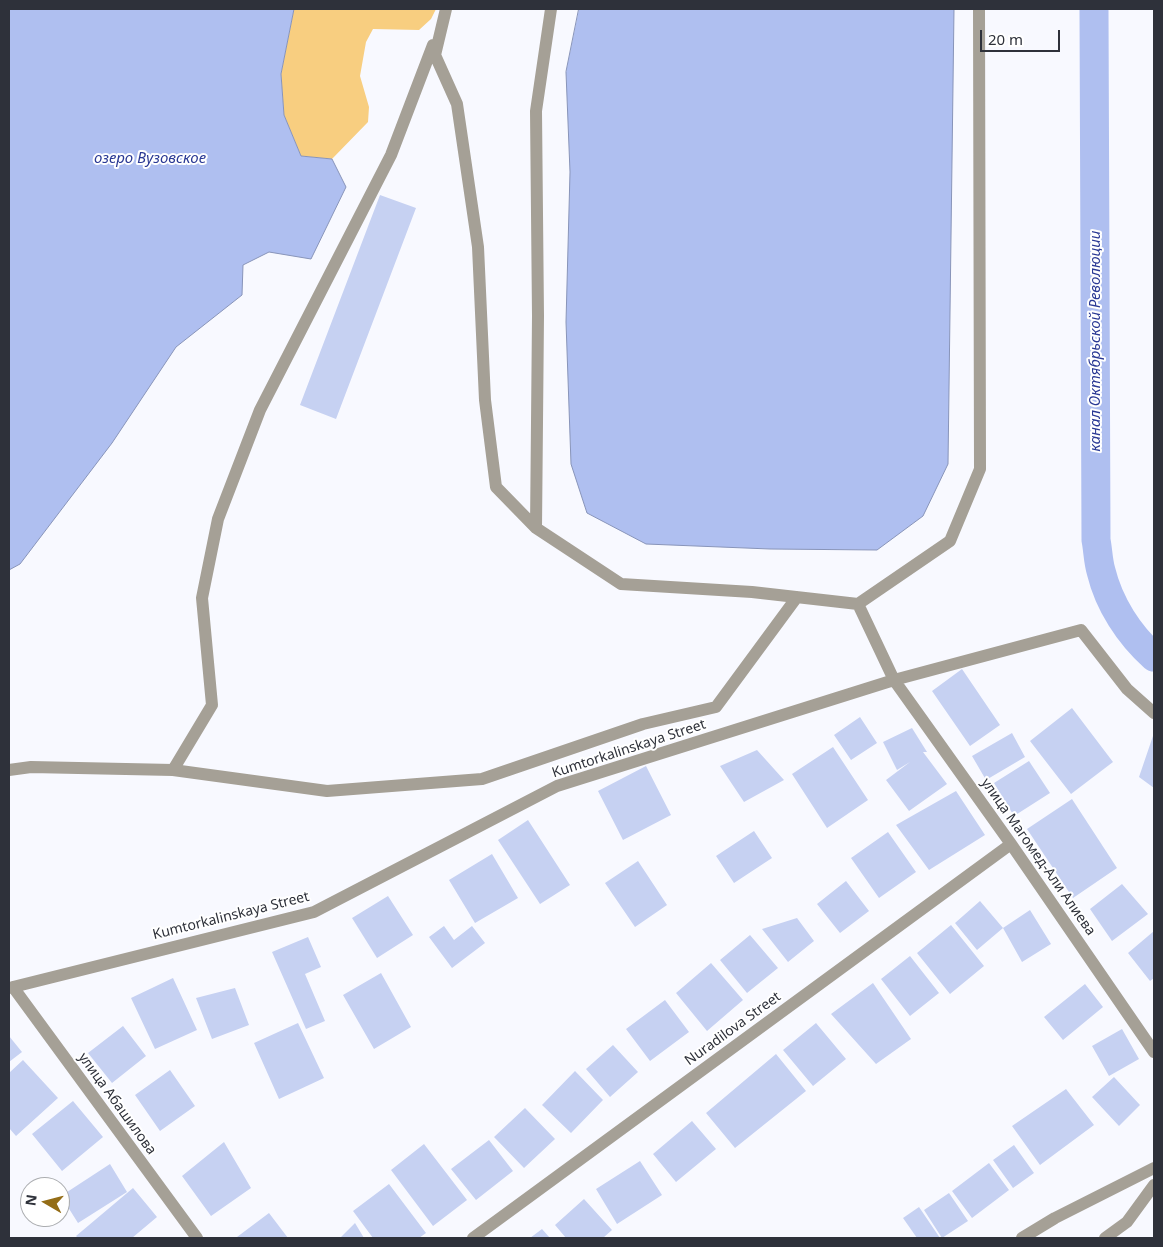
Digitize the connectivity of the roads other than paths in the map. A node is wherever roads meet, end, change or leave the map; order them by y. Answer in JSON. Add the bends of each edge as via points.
{"nodes":[{"id":1,"x":551,"y":9,"type":"edge"},
{"id":2,"x":979,"y":9,"type":"edge"},
{"id":3,"x":446,"y":10,"type":"edge"},
{"id":4,"x":536,"y":528,"type":"junction"},
{"id":5,"x":797,"y":598,"type":"junction"},
{"id":6,"x":858,"y":604,"type":"junction"},
{"id":7,"x":894,"y":680,"type":"junction"},
{"id":8,"x":1154,"y":713,"type":"edge"},
{"id":9,"x":9,"y":770,"type":"edge"},
{"id":10,"x":173,"y":770,"type":"junction"},
{"id":11,"x":1011,"y":844,"type":"junction"},
{"id":12,"x":11,"y":987,"type":"edge"},
{"id":13,"x":1154,"y":1052,"type":"edge"},
{"id":14,"x":1154,"y":1168,"type":"edge"},
{"id":15,"x":1154,"y":1185,"type":"edge"},
{"id":16,"x":196,"y":1238,"type":"edge"},
{"id":17,"x":473,"y":1238,"type":"edge"},
{"id":18,"x":1022,"y":1238,"type":"edge"},
{"id":19,"x":1105,"y":1238,"type":"edge"}],
"edges":[{"from":1,"to":4,"type":"street","via":[[536,110]]},
{"from":2,"to":6,"type":"street","via":[[980,469],[950,541]]},
{"from":3,"to":4,"type":"street","via":[[435,55],[457,104],[478,247],[485,400],[496,487]]},
{"from":3,"to":10,"type":"street","via":[[391,155],[260,410],[218,519],[202,598],[212,705]]},
{"from":4,"to":5,"type":"street","via":[[621,584]]},
{"from":5,"to":6,"type":"street"},
{"from":5,"to":10,"type":"street","via":[[716,707],[643,724],[482,779],[327,791]]},
{"from":6,"to":7,"type":"street","name":"улица Магомед-Али Алиева"},
{"from":7,"to":8,"type":"street","name":"Kumtorkalinskaya Street","via":[[1081,630],[1127,689]]},
{"from":7,"to":11,"type":"street","name":"улица Магомед-Али Алиева"},
{"from":7,"to":12,"type":"street","name":"Kumtorkalinskaya Street","via":[[557,786],[314,912]]},
{"from":9,"to":10,"type":"street"},
{"from":11,"to":13,"type":"street","name":"улица Магомед-Али Алиева"},
{"from":11,"to":17,"type":"street","name":"Nuradilova Street"},
{"from":12,"to":16,"type":"street","name":"улица Абашилова"},
{"from":14,"to":18,"type":"street"},
{"from":15,"to":19,"type":"street","via":[[1127,1222]]}]}
